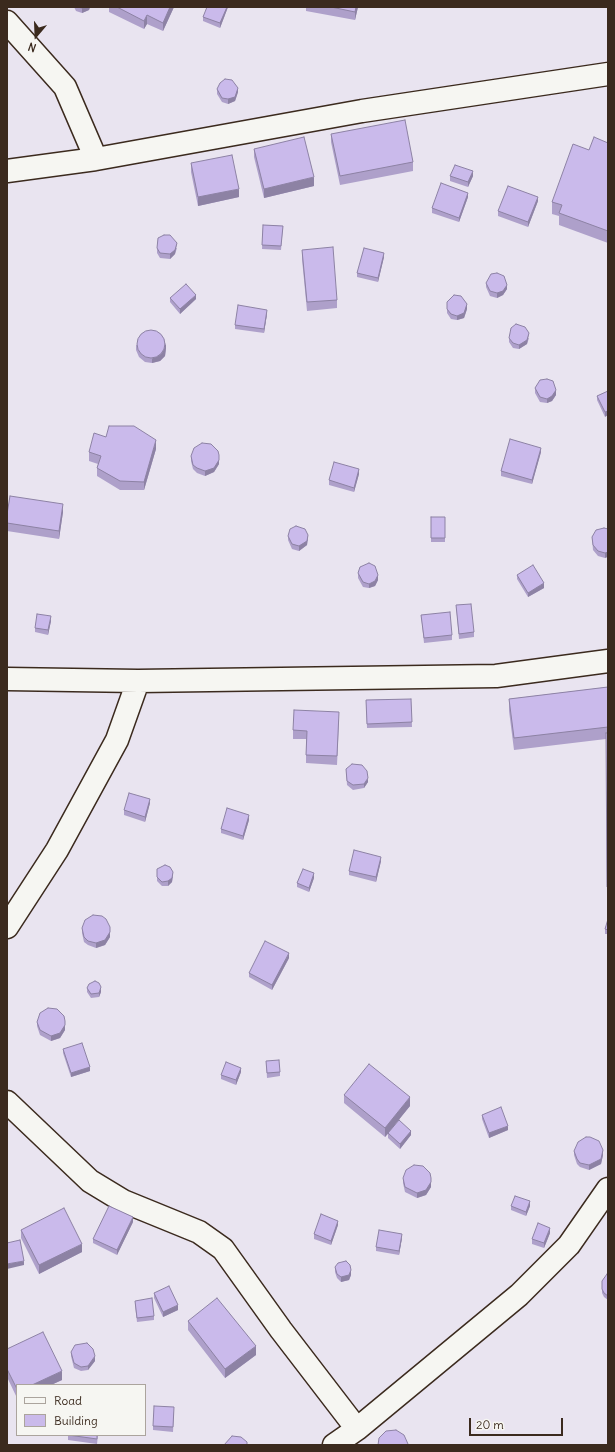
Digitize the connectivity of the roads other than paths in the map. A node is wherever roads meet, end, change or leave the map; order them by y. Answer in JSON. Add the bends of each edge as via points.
{"nodes":[{"id":1,"x":7,"y":22,"type":"edge"},
{"id":2,"x":608,"y":74,"type":"edge"},
{"id":3,"x":96,"y":159,"type":"junction"},
{"id":4,"x":7,"y":171,"type":"edge"},
{"id":5,"x":608,"y":661,"type":"edge"},
{"id":6,"x":7,"y":679,"type":"edge"},
{"id":7,"x":138,"y":681,"type":"junction"},
{"id":8,"x":7,"y":927,"type":"edge"},
{"id":9,"x":7,"y":1102,"type":"edge"},
{"id":10,"x":608,"y":1189,"type":"edge"},
{"id":11,"x":357,"y":1429,"type":"junction"},
{"id":12,"x":334,"y":1445,"type":"edge"}],
"edges":[{"from":1,"to":3,"type":"street","via":[[65,87]]},
{"from":2,"to":3,"type":"street","via":[[362,111]]},
{"from":3,"to":4,"type":"street"},
{"from":5,"to":7,"type":"street","via":[[496,676]]},
{"from":6,"to":7,"type":"street"},
{"from":7,"to":8,"type":"street","via":[[117,740],[57,850]]},
{"from":9,"to":11,"type":"street","via":[[90,1181],[123,1201],[199,1232],[223,1249]]},
{"from":10,"to":11,"type":"street","via":[[569,1244],[519,1295]]},
{"from":11,"to":12,"type":"street"}]}
